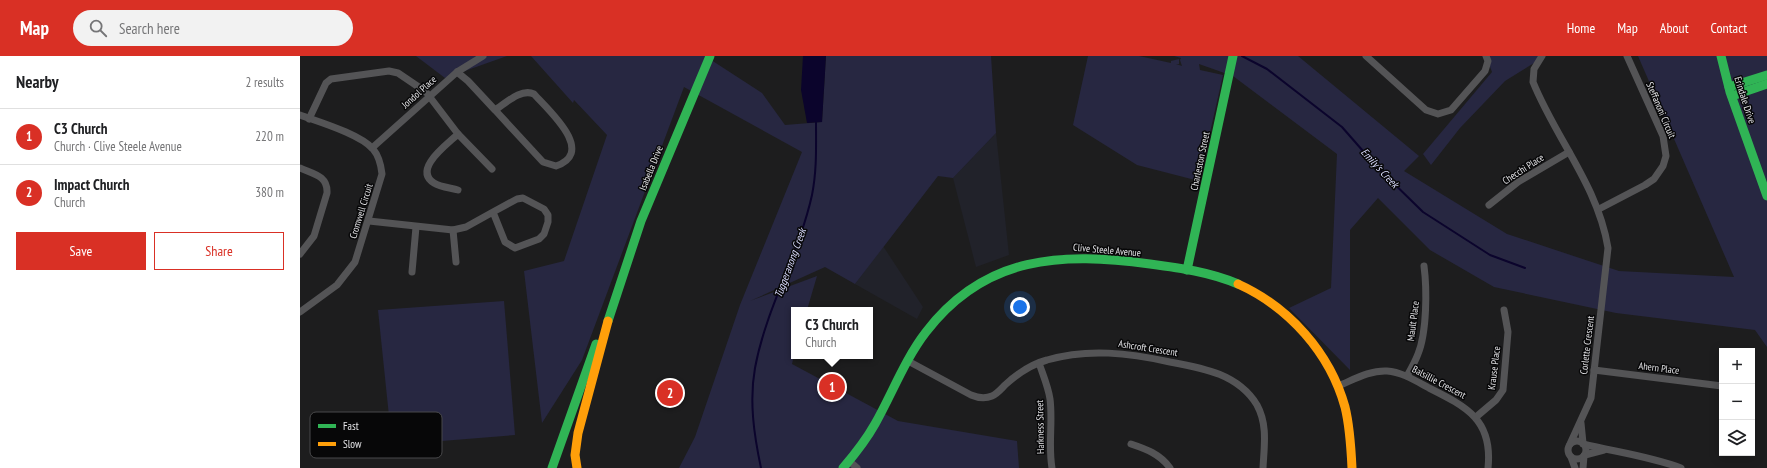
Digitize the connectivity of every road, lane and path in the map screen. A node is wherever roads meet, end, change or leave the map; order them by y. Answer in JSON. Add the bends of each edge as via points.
{"nodes":[{"id":1,"x":483,"y":56,"type":"edge"},
{"id":2,"x":710,"y":56,"type":"edge"},
{"id":3,"x":1366,"y":56,"type":"edge"},
{"id":4,"x":1486,"y":56,"type":"edge"},
{"id":5,"x":1542,"y":56,"type":"edge"},
{"id":6,"x":1626,"y":56,"type":"edge"},
{"id":7,"x":1721,"y":56,"type":"edge"},
{"id":8,"x":1232,"y":59,"type":"edge"},
{"id":9,"x":457,"y":72,"type":"junction"},
{"id":10,"x":1767,"y":75,"type":"edge"},
{"id":11,"x":1767,"y":84,"type":"edge"},
{"id":12,"x":1729,"y":86,"type":"junction"},
{"id":13,"x":1732,"y":96,"type":"junction"},
{"id":14,"x":428,"y":98,"type":"junction"},
{"id":15,"x":495,"y":110,"type":"junction"},
{"id":16,"x":300,"y":115,"type":"edge"},
{"id":17,"x":310,"y":119,"type":"junction"},
{"id":18,"x":458,"y":134,"type":"junction"},
{"id":19,"x":372,"y":148,"type":"junction"},
{"id":20,"x":1569,"y":152,"type":"junction"},
{"id":21,"x":300,"y":168,"type":"edge"},
{"id":22,"x":492,"y":169,"type":"dead end"},
{"id":23,"x":458,"y":190,"type":"dead end"},
{"id":24,"x":1767,"y":196,"type":"edge"},
{"id":25,"x":1489,"y":205,"type":"dead end"},
{"id":26,"x":1599,"y":209,"type":"junction"},
{"id":27,"x":493,"y":212,"type":"junction"},
{"id":28,"x":369,"y":221,"type":"junction"},
{"id":29,"x":416,"y":227,"type":"junction"},
{"id":30,"x":453,"y":230,"type":"junction"},
{"id":31,"x":300,"y":254,"type":"edge"},
{"id":32,"x":456,"y":262,"type":"dead end"},
{"id":33,"x":1424,"y":266,"type":"dead end"},
{"id":34,"x":1188,"y":270,"type":"junction"},
{"id":35,"x":412,"y":272,"type":"dead end"},
{"id":36,"x":618,"y":290,"type":"junction"},
{"id":37,"x":1504,"y":310,"type":"dead end"},
{"id":38,"x":300,"y":312,"type":"edge"},
{"id":39,"x":908,"y":361,"type":"junction"},
{"id":40,"x":1039,"y":363,"type":"junction"},
{"id":41,"x":1594,"y":370,"type":"junction"},
{"id":42,"x":1407,"y":376,"type":"junction"},
{"id":43,"x":1338,"y":386,"type":"junction"},
{"id":44,"x":1719,"y":386,"type":"edge"},
{"id":45,"x":1476,"y":417,"type":"junction"},
{"id":46,"x":1581,"y":423,"type":"junction"},
{"id":47,"x":1583,"y":443,"type":"junction"},
{"id":48,"x":1131,"y":444,"type":"dead end"},
{"id":49,"x":1570,"y":444,"type":"junction"},
{"id":50,"x":1605,"y":450,"type":"junction"},
{"id":51,"x":1584,"y":455,"type":"junction"},
{"id":52,"x":1571,"y":457,"type":"junction"},
{"id":53,"x":846,"y":465,"type":"edge"},
{"id":54,"x":552,"y":468,"type":"edge"},
{"id":55,"x":577,"y":468,"type":"edge"},
{"id":56,"x":857,"y":468,"type":"edge"},
{"id":57,"x":1052,"y":468,"type":"edge"},
{"id":58,"x":1170,"y":468,"type":"edge"},
{"id":59,"x":1263,"y":468,"type":"edge"},
{"id":60,"x":1352,"y":468,"type":"edge"},
{"id":61,"x":1488,"y":468,"type":"edge"},
{"id":62,"x":1575,"y":468,"type":"edge"},
{"id":63,"x":1583,"y":468,"type":"edge"},
{"id":64,"x":1681,"y":468,"type":"edge"}],
"edges":[{"from":1,"to":9,"type":"street","name":"Jondol Place"},
{"from":2,"to":36,"type":"street","name":"Isabella Drive","via":[[641,221]]},
{"from":3,"to":4,"type":"street","via":[[1426,110],[1438,114],[1451,110],[1485,71],[1488,61]]},
{"from":5,"to":20,"type":"street","via":[[1534,69],[1533,82]]},
{"from":6,"to":26,"type":"street","name":"Steffanoni Circuit","via":[[1663,136],[1666,156],[1654,179]]},
{"from":7,"to":12,"type":"street","name":"Erindale Drive"},
{"from":8,"to":34,"type":"street","name":"Charleston Street"},
{"from":9,"to":14,"type":"street","name":"Jondol Place"},
{"from":9,"to":15,"type":"street"},
{"from":10,"to":12,"type":"street"},
{"from":11,"to":13,"type":"street"},
{"from":12,"to":13,"type":"street","name":"Erindale Drive"},
{"from":13,"to":24,"type":"street","name":"Erindale Drive"},
{"from":14,"to":17,"type":"street","via":[[421,88],[394,71],[335,78],[326,83]]},
{"from":14,"to":18,"type":"street"},
{"from":14,"to":19,"type":"street","name":"Jondol Place"},
{"from":15,"to":15,"type":"street","via":[[523,92],[534,94],[568,132],[572,144],[567,159],[556,166],[543,162]]},
{"from":16,"to":17,"type":"street"},
{"from":17,"to":19,"type":"street","via":[[362,140]]},
{"from":18,"to":22,"type":"street"},
{"from":18,"to":23,"type":"street","via":[[431,159],[428,169],[429,178],[433,182]]},
{"from":19,"to":28,"type":"street","name":"Cromwell Circuit","via":[[380,160],[382,174]]},
{"from":20,"to":25,"type":"street","name":"Checchi Place","via":[[1518,182]]},
{"from":20,"to":26,"type":"street"},
{"from":21,"to":31,"type":"street","via":[[323,178],[328,186],[314,236]]},
{"from":26,"to":41,"type":"street","name":"Corlette Crescent","via":[[1608,248]]},
{"from":27,"to":27,"type":"street","via":[[505,242],[515,248],[539,239],[544,234],[548,222],[548,215],[544,209],[523,198]]},
{"from":27,"to":30,"type":"street","via":[[466,227]]},
{"from":28,"to":29,"type":"street"},
{"from":28,"to":38,"type":"street","name":"Cromwell Circuit","via":[[361,249],[347,274],[337,285]]},
{"from":29,"to":30,"type":"street"},
{"from":29,"to":35,"type":"street"},
{"from":30,"to":32,"type":"street"},
{"from":33,"to":42,"type":"street","name":"Mault Place","via":[[1427,290],[1421,345]]},
{"from":34,"to":39,"type":"street","name":"Clive Steele Avenue","via":[[1081,257],[1045,259],[1011,269],[980,284],[944,310],[917,343]]},
{"from":34,"to":43,"type":"street","name":"Clive Steele Avenue","via":[[1214,275],[1243,286],[1259,294],[1283,312],[1316,346]]},
{"from":36,"to":54,"type":"street","name":"Isabella Drive"},
{"from":36,"to":55,"type":"street","name":"Isabella Drive","via":[[578,433],[575,455]]},
{"from":37,"to":45,"type":"street","name":"Krause Place","via":[[1508,332],[1503,390],[1496,400]]},
{"from":39,"to":40,"type":"street","name":"Ashcroft Crescent","via":[[981,398],[992,396],[1018,375]]},
{"from":39,"to":53,"type":"street","name":"Clive Steele Avenue","via":[[873,429]]},
{"from":40,"to":57,"type":"street","name":"Harkness Street","via":[[1050,400]]},
{"from":40,"to":59,"type":"street","name":"Ashcroft Crescent","via":[[1067,355],[1114,353],[1137,355],[1221,374],[1239,385],[1257,405],[1263,423]]},
{"from":41,"to":44,"type":"street","name":"Ahern Place"},
{"from":41,"to":46,"type":"street","name":"Corlette Crescent","via":[[1591,398]]},
{"from":42,"to":43,"type":"street","name":"Balsillie Crescent","via":[[1397,372],[1376,372]]},
{"from":42,"to":45,"type":"street","name":"Balsillie Crescent","via":[[1458,403]]},
{"from":43,"to":60,"type":"street","name":"Clive Steele Avenue","via":[[1350,432]]},
{"from":45,"to":61,"type":"street","name":"Balsillie Crescent","via":[[1486,434],[1489,447]]},
{"from":46,"to":47,"type":"street","name":"Corlette Crescent"},
{"from":46,"to":49,"type":"street","name":"Corlette Crescent","via":[[1574,432]]},
{"from":47,"to":49,"type":"street","via":[[1576,441]]},
{"from":47,"to":50,"type":"street"},
{"from":47,"to":51,"type":"street","via":[[1586,449]]},
{"from":48,"to":58,"type":"street","via":[[1149,450]]},
{"from":49,"to":52,"type":"street","via":[[1568,450]]},
{"from":50,"to":51,"type":"street"},
{"from":50,"to":64,"type":"street","via":[[1642,456]]},
{"from":51,"to":52,"type":"street","via":[[1579,459]]},
{"from":51,"to":63,"type":"street"},
{"from":52,"to":62,"type":"street"},
{"from":53,"to":56,"type":"street"}]}
